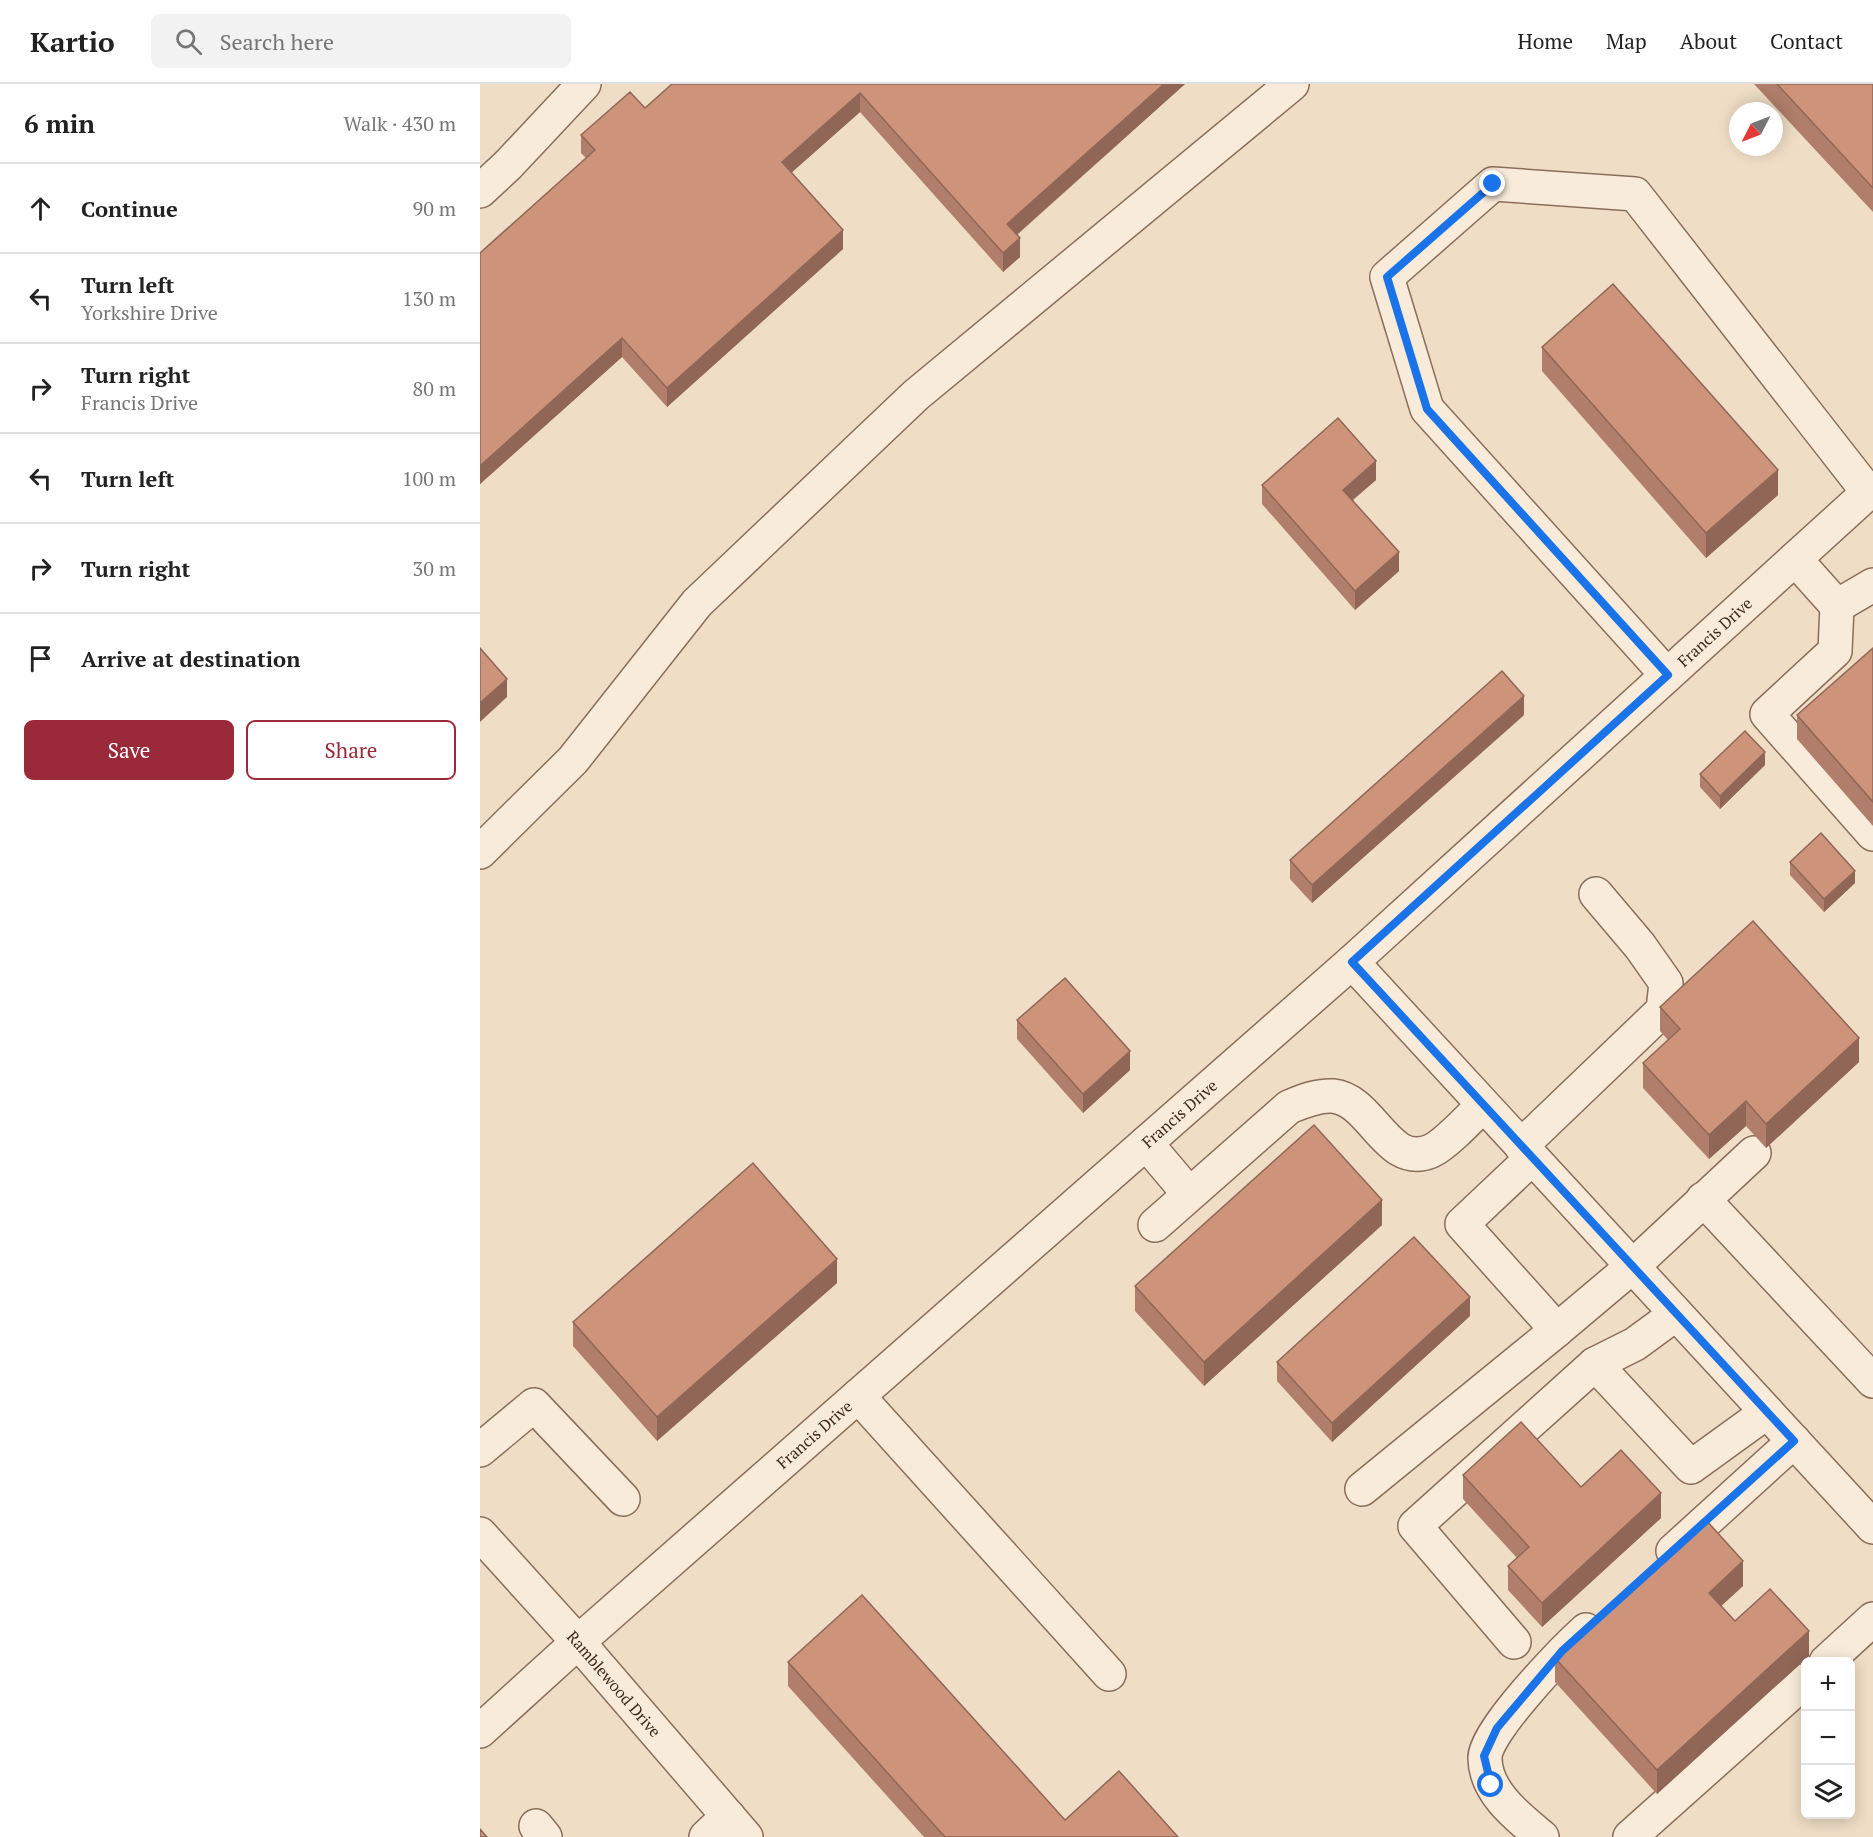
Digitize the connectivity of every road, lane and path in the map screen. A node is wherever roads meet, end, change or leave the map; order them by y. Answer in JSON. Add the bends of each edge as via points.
{"nodes":[{"id":1,"x":584,"y":84,"type":"edge"},
{"id":2,"x":1292,"y":84,"type":"edge"},
{"id":3,"x":480,"y":191,"type":"edge"},
{"id":4,"x":1871,"y":490,"type":"edge"},
{"id":5,"x":1795,"y":559,"type":"junction"},
{"id":6,"x":1873,"y":585,"type":"edge"},
{"id":7,"x":1837,"y":606,"type":"junction"},
{"id":8,"x":1668,"y":675,"type":"junction"},
{"id":9,"x":1873,"y":834,"type":"edge"},
{"id":10,"x":480,"y":852,"type":"edge"},
{"id":11,"x":1596,"y":894,"type":"dead end"},
{"id":12,"x":1352,"y":962,"type":"junction"},
{"id":13,"x":1483,"y":1105,"type":"junction"},
{"id":14,"x":1146,"y":1143,"type":"junction"},
{"id":15,"x":1526,"y":1152,"type":"junction"},
{"id":16,"x":1754,"y":1152,"type":"dead end"},
{"id":17,"x":1189,"y":1194,"type":"junction"},
{"id":18,"x":1703,"y":1199,"type":"junction"},
{"id":19,"x":1155,"y":1225,"type":"dead end"},
{"id":20,"x":1633,"y":1266,"type":"junction"},
{"id":21,"x":1677,"y":1314,"type":"junction"},
{"id":22,"x":1557,"y":1330,"type":"junction"},
{"id":23,"x":1595,"y":1364,"type":"junction"},
{"id":24,"x":1873,"y":1381,"type":"edge"},
{"id":25,"x":858,"y":1396,"type":"junction"},
{"id":26,"x":1767,"y":1412,"type":"junction"},
{"id":27,"x":1794,"y":1441,"type":"junction"},
{"id":28,"x":480,"y":1450,"type":"edge"},
{"id":29,"x":1362,"y":1490,"type":"dead end"},
{"id":30,"x":623,"y":1499,"type":"dead end"},
{"id":31,"x":1873,"y":1527,"type":"edge"},
{"id":32,"x":480,"y":1534,"type":"edge"},
{"id":33,"x":1649,"y":1573,"type":"edge"},
{"id":34,"x":1605,"y":1612,"type":"edge"},
{"id":35,"x":1873,"y":1619,"type":"edge"},
{"id":36,"x":578,"y":1642,"type":"junction"},
{"id":37,"x":1514,"y":1642,"type":"dead end"},
{"id":38,"x":1831,"y":1657,"type":"edge"},
{"id":39,"x":1109,"y":1674,"type":"dead end"},
{"id":40,"x":1801,"y":1684,"type":"edge"},
{"id":41,"x":480,"y":1731,"type":"edge"},
{"id":42,"x":727,"y":1830,"type":"edge"},
{"id":43,"x":1542,"y":1837,"type":"edge"},
{"id":44,"x":1630,"y":1837,"type":"edge"}],
"edges":[{"from":1,"to":3,"type":"street"},
{"from":2,"to":10,"type":"street","via":[[916,395],[697,603],[573,760]]},
{"from":4,"to":5,"type":"street","name":"Francis Drive"},
{"from":4,"to":8,"type":"street","via":[[1635,194],[1493,184],[1387,277],[1427,409]]},
{"from":5,"to":7,"type":"street"},
{"from":5,"to":8,"type":"street","name":"Francis Drive"},
{"from":6,"to":7,"type":"street"},
{"from":7,"to":9,"type":"street","via":[[1835,651],[1767,714]]},
{"from":8,"to":12,"type":"street","name":"Francis Drive"},
{"from":11,"to":15,"type":"street","via":[[1666,983],[1663,1010]]},
{"from":12,"to":13,"type":"street"},
{"from":12,"to":14,"type":"street","name":"Francis Drive"},
{"from":13,"to":15,"type":"street"},
{"from":13,"to":17,"type":"street","via":[[1434,1150],[1406,1154],[1345,1099],[1323,1096],[1304,1100],[1289,1107]]},
{"from":14,"to":17,"type":"street"},
{"from":14,"to":25,"type":"street","name":"Francis Drive"},
{"from":15,"to":20,"type":"street"},
{"from":15,"to":22,"type":"street","via":[[1462,1224]]},
{"from":16,"to":18,"type":"street"},
{"from":17,"to":19,"type":"street"},
{"from":18,"to":20,"type":"street"},
{"from":18,"to":24,"type":"street"},
{"from":20,"to":21,"type":"street"},
{"from":20,"to":22,"type":"street"},
{"from":21,"to":23,"type":"street","via":[[1635,1344]]},
{"from":21,"to":26,"type":"street"},
{"from":22,"to":29,"type":"street"},
{"from":23,"to":26,"type":"street","via":[[1691,1467]]},
{"from":23,"to":37,"type":"street","via":[[1415,1526]]},
{"from":25,"to":36,"type":"street","name":"Francis Drive"},
{"from":25,"to":39,"type":"street"},
{"from":26,"to":27,"type":"street"},
{"from":27,"to":31,"type":"street"},
{"from":27,"to":33,"type":"street"},
{"from":28,"to":30,"type":"street","via":[[534,1404]]},
{"from":32,"to":36,"type":"street","name":"Ramblewood Drive"},
{"from":34,"to":43,"type":"street","via":[[1562,1651],[1497,1728],[1484,1756],[1491,1785],[1513,1813]]},
{"from":35,"to":38,"type":"street"},
{"from":36,"to":41,"type":"street","name":"Francis Drive"},
{"from":36,"to":42,"type":"street","name":"Ramblewood Drive"},
{"from":40,"to":44,"type":"street"}]}
